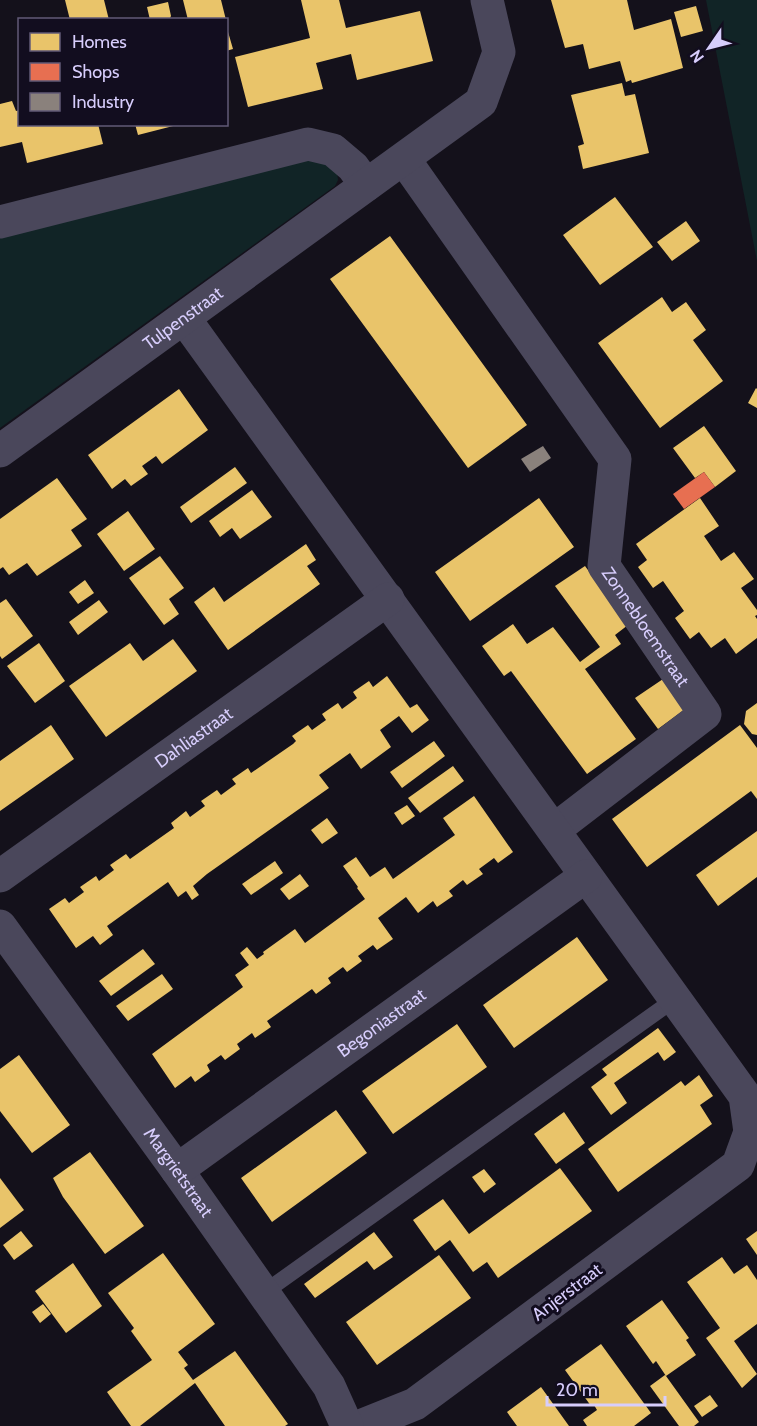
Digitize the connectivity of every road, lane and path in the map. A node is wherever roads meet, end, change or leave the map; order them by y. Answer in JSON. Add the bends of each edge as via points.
{"nodes":[{"id":1,"x":487,"y":0,"type":"edge"},
{"id":2,"x":404,"y":159,"type":"junction"},
{"id":3,"x":366,"y":185,"type":"junction"},
{"id":4,"x":0,"y":222,"type":"edge"},
{"id":5,"x":184,"y":318,"type":"junction"},
{"id":6,"x":0,"y":451,"type":"edge"},
{"id":7,"x":388,"y":599,"type":"junction"},
{"id":8,"x":554,"y":830,"type":"junction"},
{"id":9,"x":0,"y":876,"type":"edge"},
{"id":10,"x":586,"y":876,"type":"junction"},
{"id":11,"x":3,"y":937,"type":"edge"},
{"id":12,"x":675,"y":999,"type":"junction"},
{"id":13,"x":177,"y":1170,"type":"junction"},
{"id":14,"x":262,"y":1294,"type":"junction"},
{"id":15,"x":347,"y":1426,"type":"edge"},
{"id":16,"x":360,"y":1426,"type":"edge"}],
"edges":[{"from":1,"to":2,"type":"street","name":"Tulpenstraat","via":[[499,52],[481,102]]},
{"from":2,"to":3,"type":"street","name":"Tulpenstraat"},
{"from":2,"to":8,"type":"street","name":"Zonnebloemstraat","via":[[615,459],[604,566],[705,714]]},
{"from":3,"to":4,"type":"street","via":[[333,150],[308,144]]},
{"from":3,"to":5,"type":"street","name":"Tulpenstraat"},
{"from":5,"to":6,"type":"street","name":"Tulpenstraat"},
{"from":5,"to":7,"type":"street"},
{"from":7,"to":8,"type":"street"},
{"from":7,"to":9,"type":"street","name":"Dahliastraat"},
{"from":8,"to":10,"type":"street"},
{"from":10,"to":12,"type":"street"},
{"from":10,"to":13,"type":"street","name":"Begoniastraat"},
{"from":11,"to":13,"type":"street","name":"Margrietstraat"},
{"from":12,"to":14,"type":"lane"},
{"from":12,"to":16,"type":"street","name":"Anjerstraat","via":[[745,1096],[750,1132],[738,1165],[415,1404]]},
{"from":13,"to":14,"type":"street","name":"Margrietstraat"},
{"from":14,"to":15,"type":"street","name":"Margrietstraat","via":[[329,1386]]}]}
